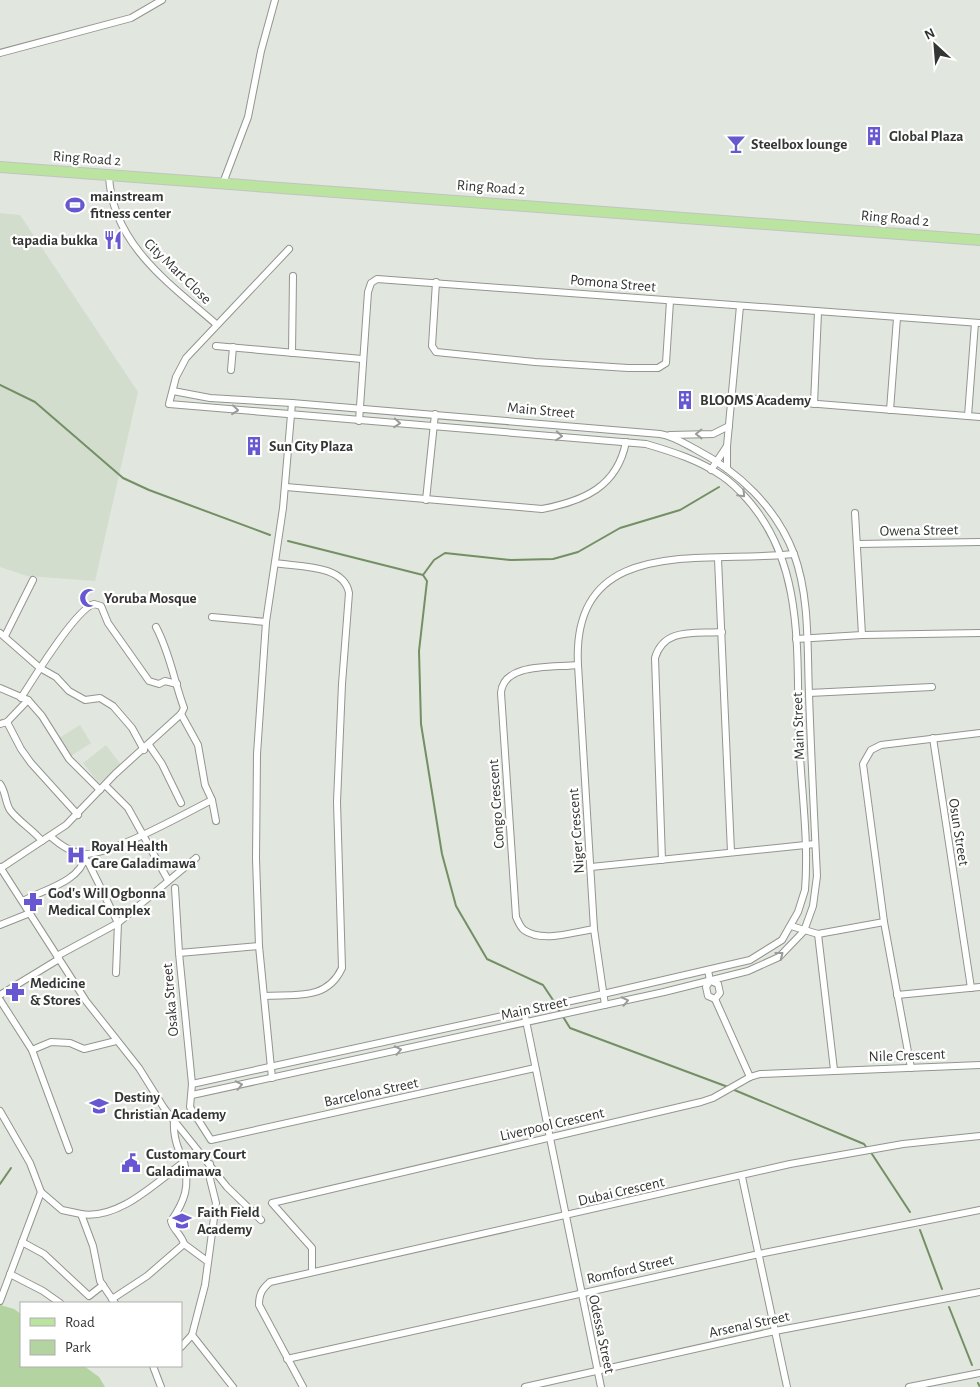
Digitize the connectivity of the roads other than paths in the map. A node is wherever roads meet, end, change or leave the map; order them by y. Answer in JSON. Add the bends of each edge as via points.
{"nodes":[{"id":1,"x":162,"y":0,"type":"edge"},
{"id":2,"x":275,"y":0,"type":"edge"},
{"id":3,"x":0,"y":53,"type":"edge"},
{"id":4,"x":0,"y":167,"type":"edge"},
{"id":5,"x":109,"y":176,"type":"junction"},
{"id":6,"x":223,"y":183,"type":"junction"},
{"id":7,"x":980,"y":240,"type":"edge"},
{"id":8,"x":289,"y":249,"type":"dead end"},
{"id":9,"x":294,"y":276,"type":"dead end"},
{"id":10,"x":436,"y":282,"type":"junction"},
{"id":11,"x":670,"y":301,"type":"junction"},
{"id":12,"x":740,"y":306,"type":"junction"},
{"id":13,"x":818,"y":312,"type":"junction"},
{"id":14,"x":897,"y":318,"type":"junction"},
{"id":15,"x":977,"y":323,"type":"edge"},
{"id":16,"x":216,"y":324,"type":"junction"},
{"id":17,"x":216,"y":346,"type":"dead end"},
{"id":18,"x":233,"y":347,"type":"junction"},
{"id":19,"x":292,"y":353,"type":"junction"},
{"id":20,"x":362,"y":359,"type":"junction"},
{"id":21,"x":231,"y":370,"type":"dead end"},
{"id":22,"x":174,"y":391,"type":"junction"},
{"id":23,"x":732,"y":397,"type":"junction"},
{"id":24,"x":210,"y":398,"type":"junction"},
{"id":25,"x":257,"y":400,"type":"junction"},
{"id":26,"x":292,"y":402,"type":"junction"},
{"id":27,"x":814,"y":404,"type":"junction"},
{"id":28,"x":209,"y":408,"type":"junction"},
{"id":29,"x":360,"y":408,"type":"junction"},
{"id":30,"x":890,"y":410,"type":"junction"},
{"id":31,"x":256,"y":412,"type":"junction"},
{"id":32,"x":435,"y":414,"type":"junction"},
{"id":33,"x":291,"y":415,"type":"junction"},
{"id":34,"x":968,"y":416,"type":"junction"},
{"id":35,"x":980,"y":417,"type":"edge"},
{"id":36,"x":359,"y":421,"type":"junction"},
{"id":37,"x":434,"y":426,"type":"junction"},
{"id":38,"x":729,"y":426,"type":"junction"},
{"id":39,"x":668,"y":435,"type":"junction"},
{"id":40,"x":626,"y":442,"type":"junction"},
{"id":41,"x":727,"y":446,"type":"junction"},
{"id":42,"x":716,"y":460,"type":"junction"},
{"id":43,"x":728,"y":468,"type":"junction"},
{"id":44,"x":711,"y":470,"type":"junction"},
{"id":45,"x":724,"y":477,"type":"junction"},
{"id":46,"x":286,"y":487,"type":"junction"},
{"id":47,"x":426,"y":500,"type":"junction"},
{"id":48,"x":855,"y":513,"type":"dead end"},
{"id":49,"x":980,"y":542,"type":"edge"},
{"id":50,"x":858,"y":544,"type":"junction"},
{"id":51,"x":794,"y":554,"type":"junction"},
{"id":52,"x":782,"y":555,"type":"junction"},
{"id":53,"x":718,"y":559,"type":"junction"},
{"id":54,"x":275,"y":563,"type":"junction"},
{"id":55,"x":33,"y":580,"type":"dead end"},
{"id":56,"x":212,"y":617,"type":"dead end"},
{"id":57,"x":266,"y":622,"type":"junction"},
{"id":58,"x":156,"y":628,"type":"dead end"},
{"id":59,"x":722,"y":632,"type":"junction"},
{"id":60,"x":980,"y":633,"type":"edge"},
{"id":61,"x":2,"y":635,"type":"edge"},
{"id":62,"x":862,"y":635,"type":"junction"},
{"id":63,"x":807,"y":638,"type":"junction"},
{"id":64,"x":796,"y":639,"type":"junction"},
{"id":65,"x":578,"y":665,"type":"junction"},
{"id":66,"x":40,"y":668,"type":"junction"},
{"id":67,"x":177,"y":684,"type":"junction"},
{"id":68,"x":932,"y":687,"type":"dead end"},
{"id":69,"x":0,"y":688,"type":"edge"},
{"id":70,"x":809,"y":693,"type":"junction"},
{"id":71,"x":21,"y":698,"type":"junction"},
{"id":72,"x":28,"y":700,"type":"junction"},
{"id":73,"x":181,"y":714,"type":"junction"},
{"id":74,"x":7,"y":722,"type":"junction"},
{"id":75,"x":0,"y":724,"type":"edge"},
{"id":76,"x":980,"y":732,"type":"edge"},
{"id":77,"x":932,"y":738,"type":"junction"},
{"id":78,"x":146,"y":747,"type":"junction"},
{"id":79,"x":0,"y":784,"type":"edge"},
{"id":80,"x":102,"y":788,"type":"junction"},
{"id":81,"x":212,"y":800,"type":"junction"},
{"id":82,"x":184,"y":809,"type":"junction"},
{"id":83,"x":78,"y":815,"type":"junction"},
{"id":84,"x":216,"y":821,"type":"dead end"},
{"id":85,"x":143,"y":833,"type":"junction"},
{"id":86,"x":50,"y":836,"type":"junction"},
{"id":87,"x":42,"y":841,"type":"junction"},
{"id":88,"x":815,"y":844,"type":"junction"},
{"id":89,"x":804,"y":845,"type":"junction"},
{"id":90,"x":731,"y":852,"type":"junction"},
{"id":91,"x":196,"y":858,"type":"dead end"},
{"id":92,"x":86,"y":859,"type":"junction"},
{"id":93,"x":662,"y":860,"type":"junction"},
{"id":94,"x":592,"y":867,"type":"junction"},
{"id":95,"x":0,"y":868,"type":"edge"},
{"id":96,"x":168,"y":880,"type":"junction"},
{"id":97,"x":175,"y":888,"type":"dead end"},
{"id":98,"x":23,"y":901,"type":"junction"},
{"id":99,"x":30,"y":913,"type":"junction"},
{"id":100,"x":884,"y":922,"type":"junction"},
{"id":101,"x":118,"y":923,"type":"junction"},
{"id":102,"x":0,"y":925,"type":"edge"},
{"id":103,"x":791,"y":926,"type":"junction"},
{"id":104,"x":594,"y":929,"type":"junction"},
{"id":105,"x":804,"y":930,"type":"junction"},
{"id":106,"x":818,"y":934,"type":"junction"},
{"id":107,"x":259,"y":946,"type":"junction"},
{"id":108,"x":179,"y":953,"type":"junction"},
{"id":109,"x":58,"y":957,"type":"junction"},
{"id":110,"x":708,"y":970,"type":"junction"},
{"id":111,"x":116,"y":973,"type":"dead end"},
{"id":112,"x":710,"y":981,"type":"junction"},
{"id":113,"x":980,"y":987,"type":"edge"},
{"id":114,"x":971,"y":988,"type":"junction"},
{"id":115,"x":604,"y":994,"type":"junction"},
{"id":116,"x":0,"y":995,"type":"edge"},
{"id":117,"x":897,"y":995,"type":"junction"},
{"id":118,"x":264,"y":996,"type":"junction"},
{"id":119,"x":0,"y":1000,"type":"edge"},
{"id":120,"x":605,"y":1005,"type":"junction"},
{"id":121,"x":524,"y":1011,"type":"junction"},
{"id":122,"x":526,"y":1022,"type":"junction"},
{"id":123,"x":116,"y":1041,"type":"junction"},
{"id":124,"x":32,"y":1050,"type":"junction"},
{"id":125,"x":980,"y":1065,"type":"edge"},
{"id":126,"x":270,"y":1066,"type":"junction"},
{"id":127,"x":535,"y":1068,"type":"junction"},
{"id":128,"x":911,"y":1068,"type":"junction"},
{"id":129,"x":834,"y":1070,"type":"junction"},
{"id":130,"x":750,"y":1077,"type":"junction"},
{"id":131,"x":272,"y":1078,"type":"junction"},
{"id":132,"x":192,"y":1084,"type":"junction"},
{"id":133,"x":192,"y":1095,"type":"junction"},
{"id":134,"x":0,"y":1111,"type":"edge"},
{"id":135,"x":174,"y":1120,"type":"junction"},
{"id":136,"x":980,"y":1136,"type":"edge"},
{"id":137,"x":548,"y":1138,"type":"junction"},
{"id":138,"x":211,"y":1140,"type":"joint"},
{"id":139,"x":70,"y":1150,"type":"dead end"},
{"id":140,"x":184,"y":1162,"type":"junction"},
{"id":141,"x":210,"y":1164,"type":"junction"},
{"id":142,"x":742,"y":1177,"type":"junction"},
{"id":143,"x":41,"y":1192,"type":"junction"},
{"id":144,"x":980,"y":1210,"type":"edge"},
{"id":145,"x":81,"y":1214,"type":"junction"},
{"id":146,"x":564,"y":1216,"type":"junction"},
{"id":147,"x":261,"y":1220,"type":"dead end"},
{"id":148,"x":22,"y":1242,"type":"junction"},
{"id":149,"x":184,"y":1244,"type":"junction"},
{"id":150,"x":759,"y":1254,"type":"junction"},
{"id":151,"x":207,"y":1260,"type":"junction"},
{"id":152,"x":312,"y":1272,"type":"junction"},
{"id":153,"x":10,"y":1274,"type":"junction"},
{"id":154,"x":103,"y":1285,"type":"junction"},
{"id":155,"x":980,"y":1292,"type":"edge"},
{"id":156,"x":581,"y":1293,"type":"junction"},
{"id":157,"x":1,"y":1297,"type":"edge"},
{"id":158,"x":114,"y":1301,"type":"edge"},
{"id":159,"x":59,"y":1302,"type":"edge"},
{"id":160,"x":775,"y":1331,"type":"junction"},
{"id":161,"x":192,"y":1335,"type":"junction"},
{"id":162,"x":182,"y":1346,"type":"edge"},
{"id":163,"x":287,"y":1359,"type":"junction"},
{"id":164,"x":155,"y":1367,"type":"edge"},
{"id":165,"x":598,"y":1371,"type":"junction"},
{"id":166,"x":980,"y":1373,"type":"edge"},
{"id":167,"x":161,"y":1387,"type":"edge"},
{"id":168,"x":233,"y":1387,"type":"edge"},
{"id":169,"x":303,"y":1387,"type":"edge"},
{"id":170,"x":526,"y":1387,"type":"edge"},
{"id":171,"x":601,"y":1387,"type":"edge"},
{"id":172,"x":787,"y":1387,"type":"edge"},
{"id":173,"x":909,"y":1387,"type":"edge"}],
"edges":[{"from":1,"to":3,"type":"street","via":[[131,18]]},
{"from":2,"to":6,"type":"street","via":[[260,51],[248,117]]},
{"from":4,"to":5,"type":"main road","name":"Ring Road 2"},
{"from":5,"to":6,"type":"main road","name":"Ring Road 2"},
{"from":5,"to":16,"type":"street","name":"City Mart Close","via":[[113,205],[132,242],[154,269]]},
{"from":6,"to":7,"type":"main road","name":"Ring Road 2"},
{"from":8,"to":16,"type":"street"},
{"from":9,"to":19,"type":"street"},
{"from":10,"to":11,"type":"street","name":"Pomona Street"},
{"from":10,"to":11,"type":"street","via":[[432,346],[436,352],[535,362],[661,367],[666,363]]},
{"from":10,"to":20,"type":"street","name":"Pomona Street","via":[[373,281],[368,292]]},
{"from":11,"to":12,"type":"street","name":"Pomona Street"},
{"from":12,"to":13,"type":"street","name":"Pomona Street"},
{"from":12,"to":23,"type":"street"},
{"from":13,"to":14,"type":"street","name":"Pomona Street"},
{"from":13,"to":27,"type":"street"},
{"from":14,"to":15,"type":"street","name":"Pomona Street"},
{"from":14,"to":30,"type":"street"},
{"from":15,"to":34,"type":"street"},
{"from":16,"to":22,"type":"street","via":[[186,358],[176,377]]},
{"from":17,"to":18,"type":"street"},
{"from":18,"to":19,"type":"street"},
{"from":18,"to":21,"type":"street"},
{"from":19,"to":20,"type":"street"},
{"from":20,"to":29,"type":"street","name":"Pomona Street"},
{"from":22,"to":24,"type":"street","name":"Main Street"},
{"from":22,"to":28,"type":"street","name":"Main Street","via":[[169,404]]},
{"from":23,"to":27,"type":"street"},
{"from":23,"to":38,"type":"street"},
{"from":24,"to":25,"type":"street","name":"Main Street"},
{"from":24,"to":28,"type":"street"},
{"from":25,"to":26,"type":"street","name":"Main Street"},
{"from":25,"to":31,"type":"street"},
{"from":26,"to":29,"type":"street","name":"Main Street"},
{"from":26,"to":33,"type":"street"},
{"from":27,"to":30,"type":"street"},
{"from":28,"to":31,"type":"street","name":"Main Street","one_way":true},
{"from":29,"to":32,"type":"street","name":"Main Street"},
{"from":29,"to":36,"type":"street","name":"Pomona Street"},
{"from":30,"to":34,"type":"street"},
{"from":31,"to":33,"type":"street","name":"Main Street"},
{"from":32,"to":37,"type":"street"},
{"from":32,"to":39,"type":"street","name":"Main Street"},
{"from":33,"to":36,"type":"street","name":"Main Street"},
{"from":33,"to":46,"type":"street"},
{"from":34,"to":35,"type":"street"},
{"from":36,"to":37,"type":"street","name":"Main Street","one_way":true},
{"from":37,"to":40,"type":"street","name":"Main Street","one_way":true},
{"from":37,"to":47,"type":"street"},
{"from":38,"to":39,"type":"street","one_way":true,"via":[[713,434]]},
{"from":38,"to":41,"type":"street"},
{"from":39,"to":42,"type":"street","name":"Main Street"},
{"from":40,"to":44,"type":"street","name":"Main Street","via":[[669,451]]},
{"from":40,"to":47,"type":"street","via":[[618,469],[607,482],[590,493],[551,507],[542,509]]},
{"from":41,"to":42,"type":"street"},
{"from":41,"to":43,"type":"street"},
{"from":42,"to":43,"type":"street","name":"Main Street"},
{"from":42,"to":44,"type":"street"},
{"from":43,"to":45,"type":"street"},
{"from":43,"to":51,"type":"street","name":"Main Street","via":[[764,502]]},
{"from":44,"to":45,"type":"street","name":"Main Street"},
{"from":45,"to":52,"type":"street","name":"Main Street","one_way":true,"via":[[758,512]]},
{"from":46,"to":47,"type":"street"},
{"from":46,"to":54,"type":"street"},
{"from":48,"to":50,"type":"street"},
{"from":49,"to":50,"type":"street","name":"Owena Street"},
{"from":50,"to":62,"type":"street"},
{"from":51,"to":52,"type":"street","name":"Niger Crescent"},
{"from":51,"to":63,"type":"street","name":"Main Street","via":[[803,588]]},
{"from":52,"to":53,"type":"street","name":"Niger Crescent"},
{"from":52,"to":64,"type":"street","name":"Main Street","via":[[791,588]]},
{"from":53,"to":59,"type":"street"},
{"from":53,"to":65,"type":"street","name":"Niger Crescent","via":[[658,561],[631,568],[612,579],[594,596],[582,619],[576,644]]},
{"from":54,"to":57,"type":"street"},
{"from":54,"to":118,"type":"street","via":[[332,572],[343,579],[349,593],[338,793],[342,968],[336,980],[317,992]]},
{"from":55,"to":61,"type":"street"},
{"from":56,"to":57,"type":"street"},
{"from":57,"to":107,"type":"street","via":[[257,754]]},
{"from":58,"to":67,"type":"street","via":[[166,644]]},
{"from":59,"to":90,"type":"street"},
{"from":59,"to":93,"type":"street","via":[[674,635],[663,641],[655,658]]},
{"from":60,"to":62,"type":"street"},
{"from":61,"to":66,"type":"street"},
{"from":62,"to":63,"type":"street"},
{"from":63,"to":64,"type":"street"},
{"from":63,"to":70,"type":"street","name":"Main Street"},
{"from":64,"to":89,"type":"street","name":"Main Street"},
{"from":65,"to":94,"type":"street","name":"Niger Crescent"},
{"from":65,"to":104,"type":"street","name":"Congo Crescent","via":[[515,673],[504,681],[501,693],[516,917],[523,929],[534,935]]},
{"from":66,"to":67,"type":"street","via":[[87,607],[97,604],[149,681]]},
{"from":66,"to":71,"type":"street"},
{"from":66,"to":78,"type":"street","via":[[85,700],[100,698],[113,706]]},
{"from":67,"to":73,"type":"street","via":[[184,708]]},
{"from":68,"to":70,"type":"street"},
{"from":69,"to":71,"type":"street"},
{"from":70,"to":88,"type":"street","name":"Main Street"},
{"from":71,"to":72,"type":"street"},
{"from":72,"to":74,"type":"street"},
{"from":72,"to":80,"type":"street","via":[[69,759]]},
{"from":73,"to":78,"type":"street"},
{"from":73,"to":81,"type":"street","via":[[198,745],[205,785]]},
{"from":74,"to":75,"type":"street"},
{"from":74,"to":83,"type":"street","via":[[21,749]]},
{"from":76,"to":77,"type":"street"},
{"from":77,"to":100,"type":"street","via":[[881,745],[871,750],[863,764]]},
{"from":77,"to":114,"type":"street","name":"Osun Street"},
{"from":78,"to":80,"type":"street"},
{"from":78,"to":82,"type":"street","via":[[162,764]]},
{"from":79,"to":87,"type":"street","via":[[9,809]]},
{"from":80,"to":83,"type":"street"},
{"from":80,"to":85,"type":"street","via":[[128,808]]},
{"from":81,"to":82,"type":"street"},
{"from":81,"to":84,"type":"street"},
{"from":82,"to":85,"type":"street"},
{"from":83,"to":86,"type":"street"},
{"from":85,"to":92,"type":"street"},
{"from":85,"to":96,"type":"street"},
{"from":86,"to":87,"type":"street"},
{"from":86,"to":92,"type":"street"},
{"from":87,"to":95,"type":"street"},
{"from":88,"to":89,"type":"street"},
{"from":88,"to":105,"type":"street","name":"Main Street","via":[[816,892]]},
{"from":89,"to":90,"type":"street"},
{"from":89,"to":103,"type":"street","name":"Main Street","via":[[805,890]]},
{"from":90,"to":93,"type":"street"},
{"from":91,"to":96,"type":"street"},
{"from":92,"to":98,"type":"street","via":[[66,880]]},
{"from":92,"to":101,"type":"street"},
{"from":93,"to":94,"type":"street"},
{"from":94,"to":104,"type":"street","name":"Niger Crescent"},
{"from":95,"to":98,"type":"street"},
{"from":96,"to":101,"type":"street"},
{"from":97,"to":108,"type":"street"},
{"from":98,"to":99,"type":"street"},
{"from":99,"to":102,"type":"street"},
{"from":99,"to":109,"type":"street"},
{"from":100,"to":106,"type":"street"},
{"from":100,"to":117,"type":"street"},
{"from":101,"to":109,"type":"street"},
{"from":101,"to":111,"type":"street"},
{"from":103,"to":105,"type":"street"},
{"from":103,"to":110,"type":"street","name":"Main Street","via":[[782,940],[762,954]]},
{"from":104,"to":115,"type":"street","name":"Niger Crescent"},
{"from":105,"to":106,"type":"street"},
{"from":112,"to":105,"type":"street","name":"Main Street","one_way":true,"via":[[771,962],[789,949]]},
{"from":106,"to":129,"type":"street"},
{"from":107,"to":108,"type":"street","name":"Osaka Street"},
{"from":107,"to":118,"type":"street"},
{"from":108,"to":132,"type":"street","name":"Osaka Street"},
{"from":109,"to":116,"type":"street"},
{"from":109,"to":123,"type":"street"},
{"from":110,"to":112,"type":"street"},
{"from":110,"to":115,"type":"street","name":"Main Street"},
{"from":120,"to":112,"type":"street","name":"Main Street","one_way":true},
{"from":112,"to":130,"type":"street","via":[[706,986],[708,996],[715,999]]},
{"from":113,"to":114,"type":"street"},
{"from":114,"to":117,"type":"street"},
{"from":115,"to":120,"type":"street","name":"Niger Crescent"},
{"from":115,"to":121,"type":"street","name":"Main Street"},
{"from":117,"to":128,"type":"street"},
{"from":118,"to":126,"type":"street"},
{"from":119,"to":124,"type":"street"},
{"from":120,"to":122,"type":"street","name":"Main Street"},
{"from":121,"to":122,"type":"street","name":"Odessa Street"},
{"from":121,"to":126,"type":"street","name":"Main Street"},
{"from":122,"to":127,"type":"street","name":"Odessa Street"},
{"from":131,"to":122,"type":"street","name":"Main Street","one_way":true},
{"from":123,"to":124,"type":"street","via":[[84,1048],[51,1042]]},
{"from":123,"to":135,"type":"street","via":[[139,1068]]},
{"from":124,"to":139,"type":"street"},
{"from":125,"to":128,"type":"street","name":"Nile Crescent"},
{"from":126,"to":131,"type":"street"},
{"from":126,"to":132,"type":"street","name":"Main Street"},
{"from":127,"to":137,"type":"street","name":"Odessa Street"},
{"from":127,"to":138,"type":"street","name":"Barcelona Street"},
{"from":128,"to":129,"type":"street","name":"Nile Crescent"},
{"from":129,"to":130,"type":"street","name":"Liverpool Crescent"},
{"from":130,"to":137,"type":"street","name":"Liverpool Crescent","via":[[713,1098]]},
{"from":133,"to":131,"type":"street","name":"Main Street","one_way":true},
{"from":132,"to":133,"type":"street","name":"Osaka Street"},
{"from":133,"to":138,"type":"street","name":"Osaka Street","via":[[190,1107]]},
{"from":134,"to":143,"type":"street","via":[[30,1163]]},
{"from":135,"to":140,"type":"street","via":[[175,1140]]},
{"from":135,"to":141,"type":"street"},
{"from":136,"to":142,"type":"street","name":"Dubai Crescent","via":[[903,1144],[790,1164]]},
{"from":137,"to":146,"type":"street","name":"Odessa Street"},
{"from":137,"to":152,"type":"street","name":"Liverpool Crescent","via":[[272,1202],[310,1244]]},
{"from":140,"to":145,"type":"street","via":[[113,1211],[95,1216]]},
{"from":140,"to":149,"type":"street","via":[[188,1180],[181,1207],[171,1221],[172,1228]]},
{"from":141,"to":147,"type":"street","via":[[227,1187]]},
{"from":141,"to":151,"type":"street","via":[[216,1203]]},
{"from":142,"to":146,"type":"street","name":"Dubai Crescent"},
{"from":142,"to":150,"type":"street"},
{"from":143,"to":145,"type":"street","via":[[62,1210]]},
{"from":143,"to":148,"type":"street"},
{"from":144,"to":150,"type":"street","name":"Romford Street"},
{"from":145,"to":154,"type":"street"},
{"from":146,"to":152,"type":"street","name":"Dubai Crescent"},
{"from":146,"to":156,"type":"street","name":"Odessa Street"},
{"from":148,"to":153,"type":"street"},
{"from":148,"to":154,"type":"street","via":[[44,1254],[89,1296]]},
{"from":149,"to":151,"type":"street"},
{"from":149,"to":158,"type":"street"},
{"from":150,"to":156,"type":"street","name":"Romford Street"},
{"from":150,"to":160,"type":"street"},
{"from":151,"to":161,"type":"street","via":[[205,1285]]},
{"from":152,"to":163,"type":"street","name":"Dubai Crescent","via":[[270,1282],[259,1296],[259,1305]]},
{"from":153,"to":157,"type":"street"},
{"from":153,"to":159,"type":"street"},
{"from":154,"to":158,"type":"street"},
{"from":155,"to":160,"type":"street","name":"Arsenal Street"},
{"from":156,"to":163,"type":"street","name":"Romford Street"},
{"from":156,"to":165,"type":"street","name":"Odessa Street"},
{"from":160,"to":165,"type":"street","name":"Arsenal Street"},
{"from":160,"to":172,"type":"street"},
{"from":161,"to":162,"type":"street"},
{"from":161,"to":168,"type":"street"},
{"from":163,"to":169,"type":"street"},
{"from":164,"to":167,"type":"street"},
{"from":165,"to":170,"type":"street","name":"Arsenal Street"},
{"from":165,"to":171,"type":"street","name":"Odessa Street"},
{"from":166,"to":173,"type":"street"}]}
